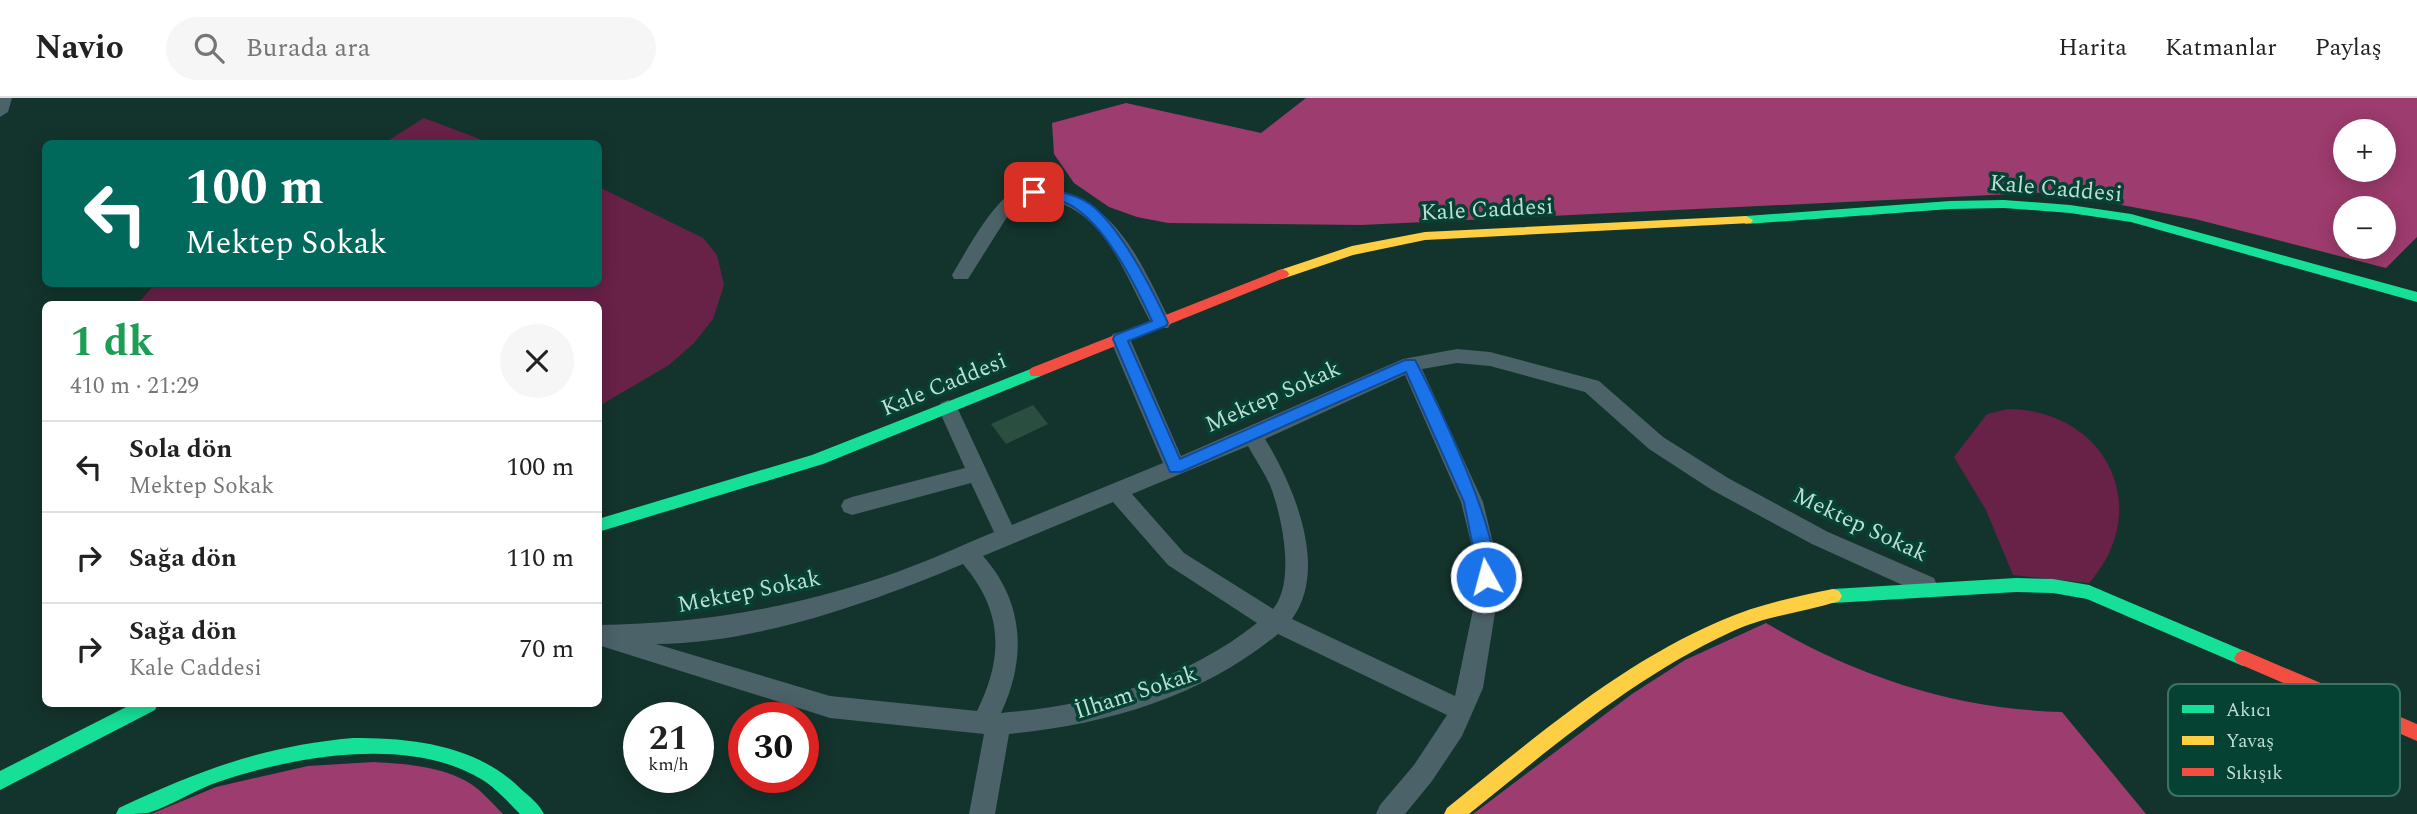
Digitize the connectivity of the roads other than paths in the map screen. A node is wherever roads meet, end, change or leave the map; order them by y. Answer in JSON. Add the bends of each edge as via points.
{"nodes":[{"id":1,"x":4,"y":98,"type":"edge"},
{"id":2,"x":0,"y":112,"type":"edge"},
{"id":3,"x":961,"y":275,"type":"dead end"},
{"id":4,"x":2417,"y":297,"type":"edge"},
{"id":5,"x":1161,"y":323,"type":"junction"},
{"id":6,"x":1120,"y":339,"type":"junction"},
{"id":7,"x":1410,"y":364,"type":"junction"},
{"id":8,"x":948,"y":408,"type":"junction"},
{"id":9,"x":1252,"y":436,"type":"junction"},
{"id":10,"x":1176,"y":468,"type":"junction"},
{"id":11,"x":977,"y":472,"type":"junction"},
{"id":12,"x":1117,"y":492,"type":"junction"},
{"id":13,"x":852,"y":506,"type":"dead end"},
{"id":14,"x":602,"y":525,"type":"edge"},
{"id":15,"x":1007,"y":537,"type":"junction"},
{"id":16,"x":967,"y":553,"type":"junction"},
{"id":17,"x":1934,"y":589,"type":"junction"},
{"id":18,"x":1275,"y":622,"type":"junction"},
{"id":19,"x":602,"y":636,"type":"edge"},
{"id":20,"x":602,"y":637,"type":"edge"},
{"id":21,"x":2303,"y":684,"type":"edge"},
{"id":22,"x":144,"y":707,"type":"edge"},
{"id":23,"x":1461,"y":710,"type":"junction"},
{"id":24,"x":991,"y":723,"type":"junction"},
{"id":25,"x":2400,"y":726,"type":"edge"},
{"id":26,"x":2417,"y":733,"type":"edge"},
{"id":27,"x":0,"y":781,"type":"edge"},
{"id":28,"x":126,"y":814,"type":"edge"},
{"id":29,"x":534,"y":814,"type":"edge"},
{"id":30,"x":982,"y":814,"type":"edge"},
{"id":31,"x":1389,"y":814,"type":"edge"},
{"id":32,"x":1454,"y":814,"type":"edge"}],
"edges":[{"from":1,"to":2,"type":"street"},
{"from":3,"to":5,"type":"street","via":[[1001,213],[1022,193],[1055,194],[1090,211],[1133,270]]},
{"from":4,"to":5,"type":"street","name":"Kale Caddesi","via":[[2130,218],[1977,204],[1402,239],[1330,255]]},
{"from":5,"to":6,"type":"street","name":"Kale Caddesi"},
{"from":6,"to":8,"type":"street","name":"Kale Caddesi"},
{"from":6,"to":10,"type":"street"},
{"from":7,"to":9,"type":"street","name":"Mektep Sokak"},
{"from":7,"to":17,"type":"street","name":"Mektep Sokak","via":[[1479,357],[1592,386],[1656,443],[1720,484],[1820,538]]},
{"from":7,"to":23,"type":"street","via":[[1472,502],[1484,551],[1483,623],[1471,688]]},
{"from":8,"to":11,"type":"street"},
{"from":8,"to":14,"type":"street","name":"Kale Caddesi","via":[[817,460]]},
{"from":9,"to":10,"type":"street","name":"Mektep Sokak"},
{"from":9,"to":18,"type":"street","name":"İlham Sokak","via":[[1280,485],[1298,568],[1295,594]]},
{"from":10,"to":12,"type":"street","name":"Mektep Sokak"},
{"from":11,"to":13,"type":"street"},
{"from":11,"to":15,"type":"street"},
{"from":12,"to":15,"type":"street","name":"Mektep Sokak"},
{"from":12,"to":18,"type":"street","via":[[1176,559]]},
{"from":15,"to":16,"type":"street","name":"Mektep Sokak"},
{"from":16,"to":19,"type":"street","name":"Mektep Sokak","via":[[842,600],[752,622],[666,634]]},
{"from":16,"to":24,"type":"street","via":[[995,588],[1008,630],[1007,667]]},
{"from":17,"to":21,"type":"street","via":[[2042,584],[2089,592]]},
{"from":17,"to":32,"type":"street","via":[[1811,598],[1716,630],[1600,702]]},
{"from":18,"to":23,"type":"street"},
{"from":18,"to":24,"type":"street","name":"İlham Sokak","via":[[1229,657],[1178,682],[1080,713],[1038,722]]},
{"from":20,"to":24,"type":"street","name":"İlham Sokak","via":[[830,707]]},
{"from":22,"to":27,"type":"street"},
{"from":23,"to":31,"type":"street","via":[[1439,751]]},
{"from":24,"to":30,"type":"street"},
{"from":25,"to":26,"type":"street"},
{"from":28,"to":29,"type":"street","via":[[250,763],[361,748],[410,750],[468,763],[495,777]]}]}
